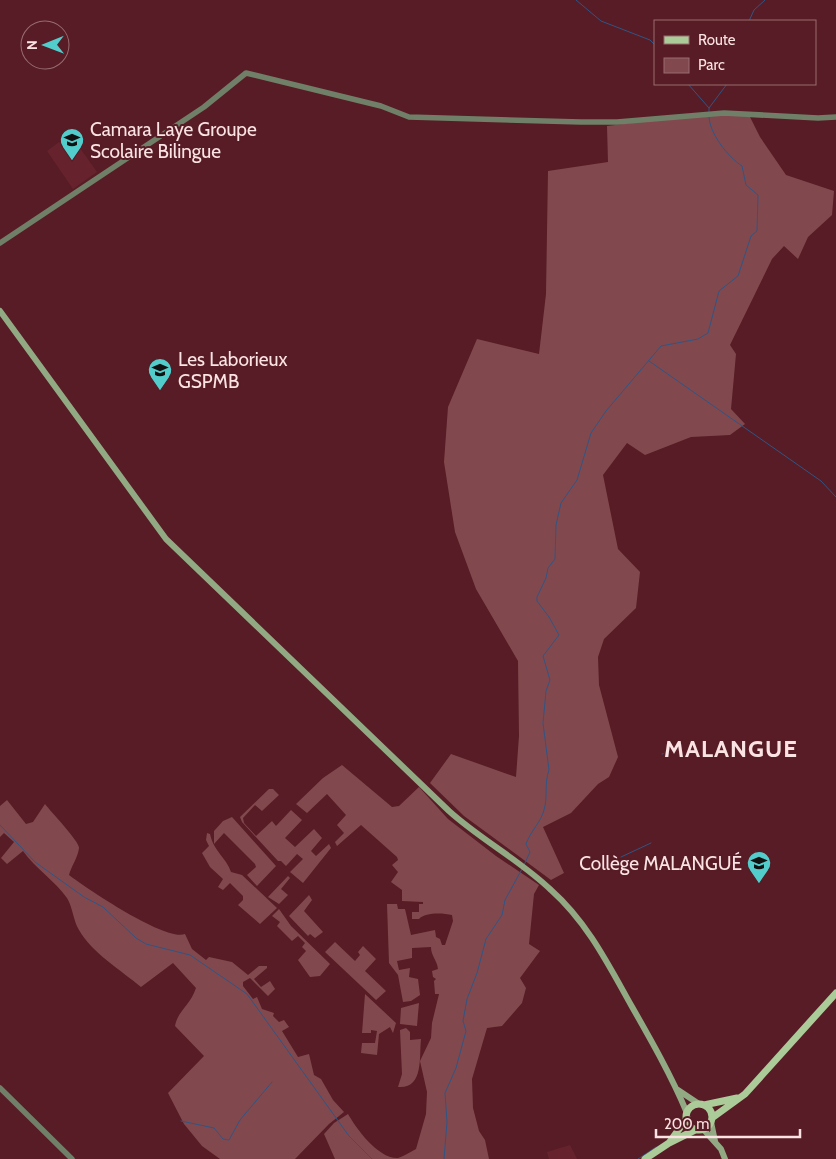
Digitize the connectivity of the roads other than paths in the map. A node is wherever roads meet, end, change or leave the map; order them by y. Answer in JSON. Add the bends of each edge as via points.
{"nodes":[{"id":1,"x":836,"y":117,"type":"edge"},
{"id":2,"x":0,"y":243,"type":"edge"},
{"id":3,"x":0,"y":311,"type":"edge"},
{"id":4,"x":836,"y":993,"type":"edge"},
{"id":5,"x":0,"y":1088,"type":"edge"},
{"id":6,"x":677,"y":1089,"type":"junction"},
{"id":7,"x":737,"y":1098,"type":"junction"},
{"id":8,"x":702,"y":1104,"type":"junction"},
{"id":9,"x":687,"y":1115,"type":"junction"},
{"id":10,"x":711,"y":1120,"type":"junction"},
{"id":11,"x":700,"y":1129,"type":"junction"},
{"id":12,"x":716,"y":1142,"type":"junction"},
{"id":13,"x":669,"y":1143,"type":"junction"},
{"id":14,"x":72,"y":1159,"type":"edge"},
{"id":15,"x":645,"y":1159,"type":"edge"},
{"id":16,"x":725,"y":1159,"type":"edge"}],
"edges":[{"from":1,"to":2,"type":"street","via":[[724,113],[581,122],[409,117],[381,106],[246,73],[204,106]]},
{"from":3,"to":6,"type":"main road","via":[[166,539],[449,811],[536,876],[568,906],[611,967]]},
{"from":4,"to":7,"type":"main road","via":[[770,1067]]},
{"from":5,"to":14,"type":"street"},
{"from":6,"to":8,"type":"main road"},
{"from":6,"to":9,"type":"main road"},
{"from":7,"to":8,"type":"main road"},
{"from":7,"to":10,"type":"main road"},
{"from":8,"to":9,"type":"main road","via":[[694,1105]]},
{"from":8,"to":10,"type":"main road","via":[[711,1112]]},
{"from":9,"to":11,"type":"main road","via":[[692,1127]]},
{"from":9,"to":13,"type":"main road"},
{"from":10,"to":11,"type":"main road"},
{"from":10,"to":12,"type":"main road"},
{"from":11,"to":12,"type":"main road"},
{"from":11,"to":13,"type":"main road"},
{"from":12,"to":16,"type":"main road"},
{"from":13,"to":15,"type":"main road"}]}
